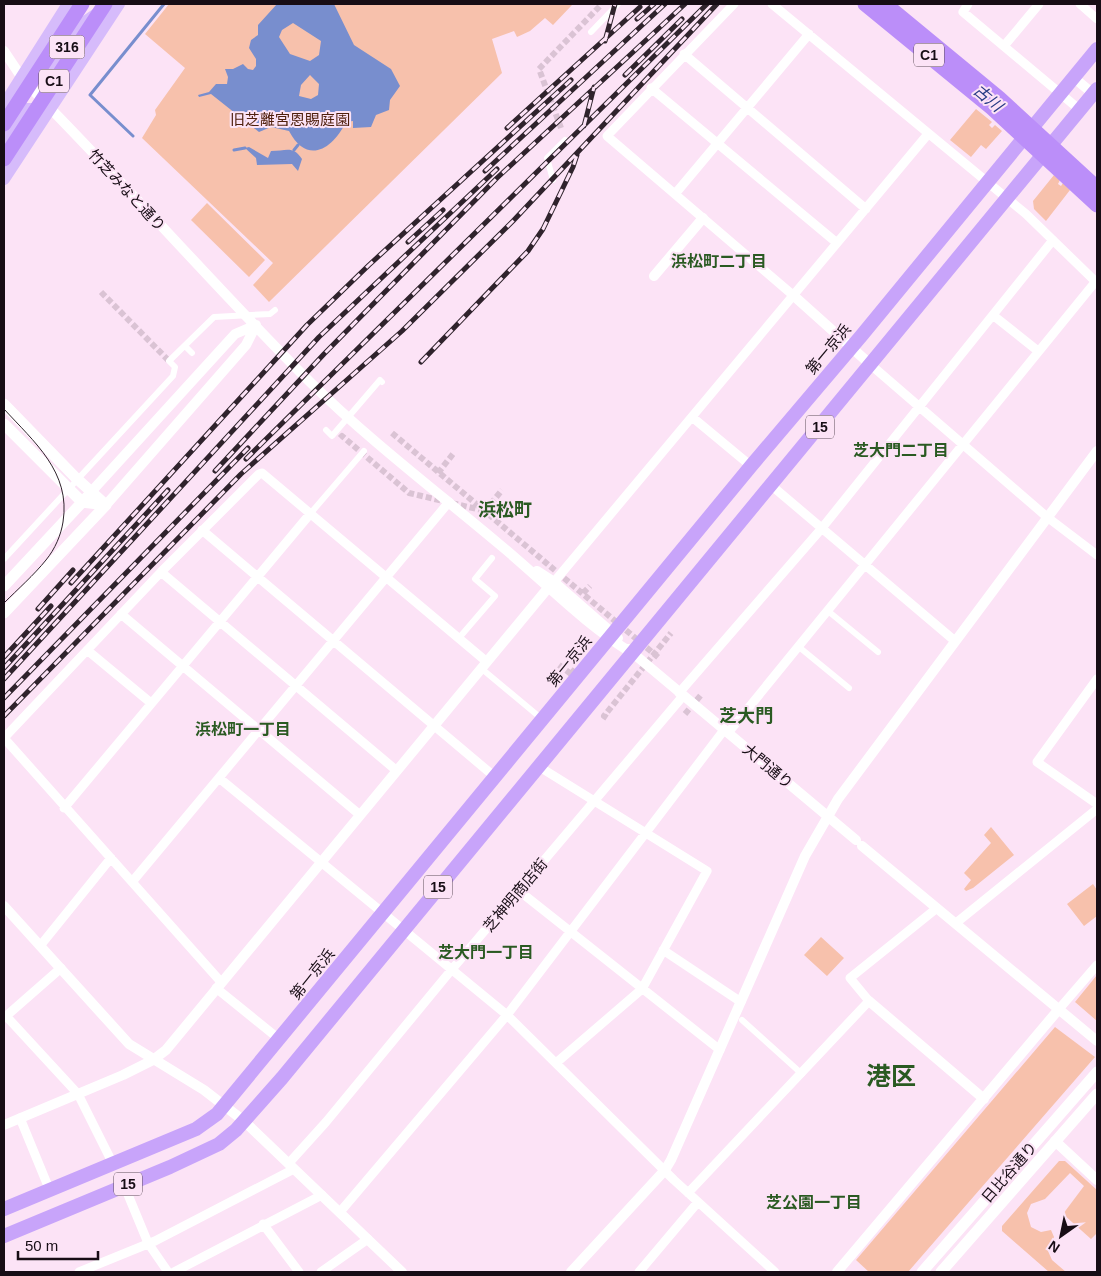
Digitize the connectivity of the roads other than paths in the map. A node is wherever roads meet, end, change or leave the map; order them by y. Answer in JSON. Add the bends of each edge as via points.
{"nodes":[{"id":1,"x":68,"y":4,"type":"edge"},
{"id":2,"x":82,"y":4,"type":"edge"},
{"id":3,"x":105,"y":4,"type":"edge"},
{"id":4,"x":110,"y":4,"type":"edge"},
{"id":5,"x":119,"y":4,"type":"edge"},
{"id":6,"x":618,"y":4,"type":"edge"},
{"id":7,"x":734,"y":4,"type":"edge"},
{"id":8,"x":772,"y":4,"type":"edge"},
{"id":9,"x":865,"y":4,"type":"edge"},
{"id":10,"x":885,"y":4,"type":"edge"},
{"id":11,"x":1039,"y":4,"type":"edge"},
{"id":12,"x":1080,"y":4,"type":"edge"},
{"id":13,"x":966,"y":8,"type":"edge"},
{"id":14,"x":1097,"y":19,"type":"edge"},
{"id":15,"x":591,"y":32,"type":"dead end"},
{"id":16,"x":809,"y":34,"type":"junction"},
{"id":17,"x":1004,"y":46,"type":"junction"},
{"id":18,"x":1097,"y":49,"type":"edge"},
{"id":19,"x":4,"y":52,"type":"edge"},
{"id":20,"x":684,"y":54,"type":"junction"},
{"id":21,"x":1074,"y":77,"type":"junction"},
{"id":22,"x":22,"y":78,"type":"junction"},
{"id":23,"x":651,"y":88,"type":"junction"},
{"id":24,"x":1060,"y":93,"type":"junction"},
{"id":25,"x":1096,"y":93,"type":"edge"},
{"id":26,"x":4,"y":105,"type":"edge"},
{"id":27,"x":50,"y":108,"type":"junction"},
{"id":28,"x":747,"y":108,"type":"junction"},
{"id":29,"x":1080,"y":110,"type":"junction"},
{"id":30,"x":4,"y":124,"type":"edge"},
{"id":31,"x":928,"y":134,"type":"junction"},
{"id":32,"x":4,"y":140,"type":"edge"},
{"id":33,"x":565,"y":140,"type":"dead end"},
{"id":34,"x":717,"y":144,"type":"junction"},
{"id":35,"x":4,"y":159,"type":"edge"},
{"id":36,"x":4,"y":179,"type":"edge"},
{"id":37,"x":553,"y":180,"type":"dead end"},
{"id":38,"x":986,"y":182,"type":"junction"},
{"id":39,"x":1097,"y":188,"type":"edge"},
{"id":40,"x":675,"y":194,"type":"junction"},
{"id":41,"x":1007,"y":198,"type":"junction"},
{"id":42,"x":1097,"y":205,"type":"edge"},
{"id":43,"x":866,"y":209,"type":"junction"},
{"id":44,"x":703,"y":218,"type":"junction"},
{"id":45,"x":1053,"y":240,"type":"junction"},
{"id":46,"x":837,"y":243,"type":"junction"},
{"id":47,"x":654,"y":276,"type":"dead end"},
{"id":48,"x":1096,"y":282,"type":"edge"},
{"id":49,"x":794,"y":296,"type":"junction"},
{"id":50,"x":275,"y":310,"type":"dead end"},
{"id":51,"x":994,"y":316,"type":"junction"},
{"id":52,"x":256,"y":325,"type":"junction"},
{"id":53,"x":185,"y":346,"type":"junction"},
{"id":54,"x":852,"y":347,"type":"junction"},
{"id":55,"x":1038,"y":351,"type":"junction"},
{"id":56,"x":192,"y":353,"type":"dead end"},
{"id":57,"x":871,"y":364,"type":"junction"},
{"id":58,"x":382,"y":382,"type":"dead end"},
{"id":59,"x":4,"y":404,"type":"edge"},
{"id":60,"x":920,"y":407,"type":"junction"},
{"id":61,"x":692,"y":417,"type":"junction"},
{"id":62,"x":4,"y":424,"type":"edge"},
{"id":63,"x":326,"y":430,"type":"dead end"},
{"id":64,"x":964,"y":443,"type":"junction"},
{"id":65,"x":364,"y":451,"type":"dead end"},
{"id":66,"x":1097,"y":451,"type":"edge"},
{"id":67,"x":751,"y":466,"type":"junction"},
{"id":68,"x":772,"y":486,"type":"junction"},
{"id":69,"x":91,"y":492,"type":"junction"},
{"id":70,"x":82,"y":502,"type":"junction"},
{"id":71,"x":449,"y":502,"type":"junction"},
{"id":72,"x":106,"y":505,"type":"junction"},
{"id":73,"x":310,"y":514,"type":"junction"},
{"id":74,"x":1047,"y":517,"type":"junction"},
{"id":75,"x":822,"y":528,"type":"junction"},
{"id":76,"x":202,"y":530,"type":"junction"},
{"id":77,"x":1097,"y":555,"type":"edge"},
{"id":78,"x":492,"y":558,"type":"dead end"},
{"id":79,"x":4,"y":559,"type":"edge"},
{"id":80,"x":866,"y":566,"type":"junction"},
{"id":81,"x":161,"y":572,"type":"junction"},
{"id":82,"x":257,"y":576,"type":"junction"},
{"id":83,"x":386,"y":578,"type":"junction"},
{"id":84,"x":551,"y":585,"type":"junction"},
{"id":85,"x":4,"y":586,"type":"edge"},
{"id":86,"x":828,"y":611,"type":"junction"},
{"id":87,"x":4,"y":613,"type":"edge"},
{"id":88,"x":121,"y":614,"type":"junction"},
{"id":89,"x":219,"y":622,"type":"junction"},
{"id":90,"x":611,"y":635,"type":"junction"},
{"id":91,"x":459,"y":638,"type":"junction"},
{"id":92,"x":334,"y":641,"type":"junction"},
{"id":93,"x":955,"y":641,"type":"junction"},
{"id":94,"x":799,"y":647,"type":"junction"},
{"id":95,"x":87,"y":650,"type":"junction"},
{"id":96,"x":878,"y":652,"type":"dead end"},
{"id":97,"x":632,"y":653,"type":"junction"},
{"id":98,"x":484,"y":665,"type":"junction"},
{"id":99,"x":182,"y":666,"type":"junction"},
{"id":100,"x":1097,"y":679,"type":"edge"},
{"id":101,"x":296,"y":686,"type":"junction"},
{"id":102,"x":849,"y":688,"type":"dead end"},
{"id":103,"x":681,"y":694,"type":"junction"},
{"id":104,"x":151,"y":703,"type":"junction"},
{"id":105,"x":542,"y":719,"type":"junction"},
{"id":106,"x":434,"y":726,"type":"junction"},
{"id":107,"x":259,"y":730,"type":"junction"},
{"id":108,"x":726,"y":732,"type":"junction"},
{"id":109,"x":4,"y":738,"type":"edge"},
{"id":110,"x":538,"y":766,"type":"junction"},
{"id":111,"x":397,"y":771,"type":"junction"},
{"id":112,"x":495,"y":777,"type":"junction"},
{"id":113,"x":220,"y":778,"type":"junction"},
{"id":114,"x":594,"y":801,"type":"junction"},
{"id":115,"x":1097,"y":804,"type":"edge"},
{"id":116,"x":64,"y":808,"type":"junction"},
{"id":117,"x":1097,"y":809,"type":"edge"},
{"id":118,"x":360,"y":815,"type":"junction"},
{"id":119,"x":827,"y":816,"type":"junction"},
{"id":120,"x":646,"y":833,"type":"junction"},
{"id":121,"x":111,"y":858,"type":"junction"},
{"id":122,"x":322,"y":861,"type":"junction"},
{"id":123,"x":132,"y":882,"type":"junction"},
{"id":124,"x":518,"y":890,"type":"junction"},
{"id":125,"x":4,"y":906,"type":"edge"},
{"id":126,"x":937,"y":908,"type":"junction"},
{"id":127,"x":383,"y":912,"type":"junction"},
{"id":128,"x":956,"y":923,"type":"junction"},
{"id":129,"x":404,"y":930,"type":"junction"},
{"id":130,"x":569,"y":932,"type":"junction"},
{"id":131,"x":40,"y":946,"type":"junction"},
{"id":132,"x":663,"y":950,"type":"junction"},
{"id":133,"x":1097,"y":965,"type":"edge"},
{"id":134,"x":61,"y":968,"type":"junction"},
{"id":135,"x":452,"y":969,"type":"junction"},
{"id":136,"x":219,"y":985,"type":"junction"},
{"id":137,"x":642,"y":989,"type":"junction"},
{"id":138,"x":869,"y":1001,"type":"junction"},
{"id":139,"x":741,"y":1002,"type":"junction"},
{"id":140,"x":1059,"y":1009,"type":"junction"},
{"id":141,"x":507,"y":1015,"type":"junction"},
{"id":142,"x":5,"y":1017,"type":"edge"},
{"id":143,"x":742,"y":1020,"type":"dead end"},
{"id":144,"x":279,"y":1039,"type":"junction"},
{"id":145,"x":1097,"y":1041,"type":"edge"},
{"id":146,"x":720,"y":1050,"type":"junction"},
{"id":147,"x":153,"y":1060,"type":"junction"},
{"id":148,"x":556,"y":1063,"type":"junction"},
{"id":149,"x":1097,"y":1072,"type":"edge"},
{"id":150,"x":802,"y":1074,"type":"junction"},
{"id":151,"x":78,"y":1094,"type":"junction"},
{"id":152,"x":1097,"y":1094,"type":"edge"},
{"id":153,"x":984,"y":1099,"type":"junction"},
{"id":154,"x":224,"y":1105,"type":"junction"},
{"id":155,"x":20,"y":1118,"type":"junction"},
{"id":156,"x":244,"y":1121,"type":"junction"},
{"id":157,"x":4,"y":1125,"type":"edge"},
{"id":158,"x":1055,"y":1141,"type":"junction"},
{"id":159,"x":113,"y":1164,"type":"junction"},
{"id":160,"x":292,"y":1166,"type":"junction"},
{"id":161,"x":665,"y":1170,"type":"junction"},
{"id":162,"x":1097,"y":1180,"type":"edge"},
{"id":163,"x":124,"y":1186,"type":"junction"},
{"id":164,"x":50,"y":1191,"type":"junction"},
{"id":165,"x":688,"y":1192,"type":"junction"},
{"id":166,"x":322,"y":1195,"type":"junction"},
{"id":167,"x":698,"y":1202,"type":"junction"},
{"id":168,"x":4,"y":1209,"type":"edge"},
{"id":169,"x":340,"y":1212,"type":"junction"},
{"id":170,"x":263,"y":1224,"type":"junction"},
{"id":171,"x":4,"y":1236,"type":"edge"},
{"id":172,"x":368,"y":1239,"type":"junction"},
{"id":173,"x":148,"y":1243,"type":"junction"},
{"id":174,"x":79,"y":1272,"type":"edge"},
{"id":175,"x":168,"y":1272,"type":"edge"},
{"id":176,"x":174,"y":1272,"type":"edge"},
{"id":177,"x":298,"y":1272,"type":"edge"},
{"id":178,"x":321,"y":1272,"type":"edge"},
{"id":179,"x":402,"y":1272,"type":"edge"},
{"id":180,"x":571,"y":1272,"type":"edge"},
{"id":181,"x":639,"y":1272,"type":"edge"},
{"id":182,"x":774,"y":1272,"type":"edge"},
{"id":183,"x":837,"y":1272,"type":"edge"},
{"id":184,"x":922,"y":1272,"type":"edge"},
{"id":185,"x":941,"y":1272,"type":"edge"}],
"edges":[{"from":1,"to":22,"type":"main road","number":"316"},
{"from":2,"to":30,"type":"highway","number":"C1"},
{"from":3,"to":35,"type":"highway","number":"C1"},
{"from":4,"to":22,"type":"main road","number":"316","via":[[82,24],[48,77]]},
{"from":5,"to":27,"type":"main road","number":"316"},
{"from":6,"to":15,"type":"street"},
{"from":7,"to":20,"type":"street"},
{"from":8,"to":16,"type":"street"},
{"from":9,"to":42,"type":"highway","number":"C1","via":[[992,108]]},
{"from":10,"to":39,"type":"highway","number":"C1","via":[[1020,116]]},
{"from":11,"to":17,"type":"street"},
{"from":12,"to":14,"type":"street"},
{"from":13,"to":17,"type":"street"},
{"from":16,"to":28,"type":"street"},
{"from":16,"to":31,"type":"street"},
{"from":17,"to":24,"type":"street"},
{"from":18,"to":21,"type":"highway","name":"第一京浜","number":"15"},
{"from":19,"to":22,"type":"street","name":"竹芝みなと通り"},
{"from":20,"to":23,"type":"street"},
{"from":20,"to":28,"type":"street"},
{"from":21,"to":24,"type":"highway","name":"第一京浜","number":"15"},
{"from":21,"to":25,"type":"street"},
{"from":22,"to":26,"type":"main road","number":"316"},
{"from":22,"to":27,"type":"street","name":"竹芝みなと通り"},
{"from":23,"to":34,"type":"street"},
{"from":23,"to":40,"type":"street","via":[[607,136]]},
{"from":24,"to":29,"type":"street"},
{"from":24,"to":38,"type":"highway","name":"第一京浜","number":"15"},
{"from":25,"to":29,"type":"highway","number":"15"},
{"from":27,"to":32,"type":"main road","via":[[24,109]]},
{"from":27,"to":36,"type":"main road","number":"316"},
{"from":27,"to":52,"type":"street","name":"竹芝みなと通り"},
{"from":28,"to":34,"type":"street"},
{"from":28,"to":43,"type":"street"},
{"from":29,"to":41,"type":"highway","number":"15"},
{"from":31,"to":38,"type":"street"},
{"from":31,"to":43,"type":"street"},
{"from":33,"to":37,"type":"street","via":[[547,158]]},
{"from":34,"to":40,"type":"street"},
{"from":34,"to":46,"type":"street"},
{"from":38,"to":41,"type":"street"},
{"from":38,"to":54,"type":"highway","name":"第一京浜","number":"15"},
{"from":40,"to":44,"type":"street"},
{"from":41,"to":45,"type":"street"},
{"from":41,"to":57,"type":"highway","number":"15"},
{"from":43,"to":46,"type":"street"},
{"from":44,"to":47,"type":"street"},
{"from":44,"to":49,"type":"street"},
{"from":45,"to":48,"type":"street"},
{"from":45,"to":51,"type":"street","name":"芝神明商店街"},
{"from":46,"to":49,"type":"street"},
{"from":48,"to":55,"type":"street"},
{"from":49,"to":54,"type":"street"},
{"from":49,"to":61,"type":"street"},
{"from":50,"to":53,"type":"street","via":[[270,314],[214,317]]},
{"from":51,"to":55,"type":"street"},
{"from":51,"to":60,"type":"street","name":"芝神明商店街"},
{"from":52,"to":69,"type":"street","via":[[235,334]]},
{"from":52,"to":71,"type":"street","name":"竹芝みなと通り","via":[[342,412]]},
{"from":52,"to":72,"type":"street","via":[[246,345]]},
{"from":53,"to":56,"type":"street"},
{"from":53,"to":79,"type":"street","via":[[169,361],[175,367],[173,376]]},
{"from":54,"to":57,"type":"street"},
{"from":54,"to":67,"type":"highway","name":"第一京浜","number":"15"},
{"from":55,"to":64,"type":"street"},
{"from":57,"to":60,"type":"street"},
{"from":57,"to":68,"type":"highway","number":"15"},
{"from":58,"to":63,"type":"street","via":[[380,380],[332,436]]},
{"from":59,"to":69,"type":"main road"},
{"from":60,"to":64,"type":"street"},
{"from":60,"to":75,"type":"street","name":"芝神明商店街"},
{"from":61,"to":67,"type":"street"},
{"from":61,"to":84,"type":"street"},
{"from":62,"to":70,"type":"main road"},
{"from":64,"to":74,"type":"street"},
{"from":64,"to":80,"type":"street"},
{"from":65,"to":73,"type":"street"},
{"from":66,"to":74,"type":"street"},
{"from":67,"to":90,"type":"highway","name":"第一京浜","number":"15"},
{"from":68,"to":75,"type":"street"},
{"from":68,"to":97,"type":"highway","number":"15"},
{"from":69,"to":70,"type":"main road"},
{"from":69,"to":72,"type":"main road"},
{"from":70,"to":72,"type":"main road"},
{"from":70,"to":85,"type":"main road"},
{"from":71,"to":83,"type":"street"},
{"from":71,"to":84,"type":"street","name":"大門通り"},
{"from":72,"to":87,"type":"main road"},
{"from":73,"to":76,"type":"street","via":[[262,473]]},
{"from":73,"to":82,"type":"street"},
{"from":73,"to":83,"type":"street"},
{"from":74,"to":77,"type":"street"},
{"from":74,"to":93,"type":"street"},
{"from":75,"to":80,"type":"street"},
{"from":75,"to":103,"type":"street","name":"芝神明商店街"},
{"from":76,"to":81,"type":"street"},
{"from":76,"to":82,"type":"street"},
{"from":78,"to":91,"type":"street","via":[[475,579],[495,596]]},
{"from":80,"to":86,"type":"street"},
{"from":80,"to":93,"type":"street"},
{"from":81,"to":88,"type":"street"},
{"from":81,"to":89,"type":"street"},
{"from":82,"to":89,"type":"street"},
{"from":82,"to":92,"type":"street"},
{"from":83,"to":91,"type":"street"},
{"from":83,"to":92,"type":"street"},
{"from":84,"to":90,"type":"street","name":"大門通り"},
{"from":84,"to":98,"type":"street"},
{"from":86,"to":94,"type":"street"},
{"from":86,"to":96,"type":"street"},
{"from":88,"to":95,"type":"street"},
{"from":88,"to":99,"type":"street"},
{"from":89,"to":99,"type":"street"},
{"from":89,"to":101,"type":"street"},
{"from":90,"to":97,"type":"street","name":"大門通り"},
{"from":90,"to":105,"type":"highway","name":"第一京浜","number":"15"},
{"from":91,"to":98,"type":"street"},
{"from":92,"to":101,"type":"street"},
{"from":92,"to":106,"type":"street"},
{"from":93,"to":119,"type":"street"},
{"from":94,"to":102,"type":"street"},
{"from":94,"to":108,"type":"street"},
{"from":95,"to":104,"type":"street"},
{"from":95,"to":109,"type":"street"},
{"from":97,"to":103,"type":"street","name":"大門通り"},
{"from":97,"to":110,"type":"highway","number":"15"},
{"from":98,"to":105,"type":"street"},
{"from":98,"to":106,"type":"street"},
{"from":99,"to":104,"type":"street"},
{"from":99,"to":107,"type":"street"},
{"from":100,"to":115,"type":"street","via":[[1037,762]]},
{"from":101,"to":107,"type":"street"},
{"from":101,"to":111,"type":"street"},
{"from":103,"to":108,"type":"street","name":"大門通り"},
{"from":103,"to":114,"type":"street","name":"芝神明商店街"},
{"from":104,"to":116,"type":"street"},
{"from":105,"to":112,"type":"highway","name":"第一京浜","number":"15"},
{"from":106,"to":111,"type":"street"},
{"from":106,"to":112,"type":"street"},
{"from":107,"to":113,"type":"street"},
{"from":107,"to":118,"type":"street"},
{"from":108,"to":119,"type":"street","name":"大門通り"},
{"from":108,"to":120,"type":"street"},
{"from":109,"to":116,"type":"street"},
{"from":110,"to":114,"type":"street"},
{"from":110,"to":129,"type":"highway","number":"15"},
{"from":111,"to":118,"type":"street"},
{"from":112,"to":127,"type":"highway","name":"第一京浜","number":"15"},
{"from":113,"to":122,"type":"street"},
{"from":113,"to":123,"type":"street"},
{"from":114,"to":120,"type":"street"},
{"from":114,"to":124,"type":"street","name":"芝神明商店街"},
{"from":116,"to":121,"type":"street"},
{"from":117,"to":128,"type":"street"},
{"from":118,"to":122,"type":"street"},
{"from":119,"to":126,"type":"street","name":"大門通り"},
{"from":119,"to":139,"type":"street","via":[[805,856]]},
{"from":120,"to":130,"type":"street"},
{"from":120,"to":132,"type":"street","via":[[707,871]]},
{"from":121,"to":123,"type":"street"},
{"from":121,"to":131,"type":"street"},
{"from":122,"to":127,"type":"street"},
{"from":122,"to":136,"type":"street"},
{"from":123,"to":136,"type":"street"},
{"from":124,"to":130,"type":"street"},
{"from":124,"to":135,"type":"street","name":"芝神明商店街"},
{"from":125,"to":131,"type":"street"},
{"from":126,"to":128,"type":"street","name":"大門通り"},
{"from":126,"to":138,"type":"street","via":[[850,978]]},
{"from":127,"to":129,"type":"street"},
{"from":127,"to":144,"type":"highway","name":"第一京浜","number":"15"},
{"from":128,"to":140,"type":"street","name":"大門通り"},
{"from":129,"to":135,"type":"street"},
{"from":129,"to":156,"type":"highway","number":"15"},
{"from":130,"to":137,"type":"street"},
{"from":130,"to":141,"type":"street"},
{"from":131,"to":134,"type":"street"},
{"from":132,"to":137,"type":"street"},
{"from":132,"to":139,"type":"street"},
{"from":133,"to":140,"type":"street"},
{"from":134,"to":142,"type":"street"},
{"from":134,"to":147,"type":"street","via":[[130,1044]]},
{"from":135,"to":141,"type":"street"},
{"from":135,"to":160,"type":"street","name":"芝神明商店街"},
{"from":136,"to":144,"type":"street"},
{"from":136,"to":147,"type":"street","via":[[166,1050]]},
{"from":137,"to":146,"type":"street"},
{"from":137,"to":148,"type":"street"},
{"from":138,"to":150,"type":"street"},
{"from":138,"to":153,"type":"street"},
{"from":139,"to":146,"type":"street"},
{"from":140,"to":145,"type":"street","name":"大門通り"},
{"from":140,"to":153,"type":"street"},
{"from":141,"to":148,"type":"street"},
{"from":141,"to":169,"type":"street"},
{"from":142,"to":151,"type":"street"},
{"from":143,"to":150,"type":"street"},
{"from":144,"to":154,"type":"highway","name":"第一京浜","number":"15"},
{"from":146,"to":161,"type":"street"},
{"from":147,"to":151,"type":"street"},
{"from":147,"to":154,"type":"street"},
{"from":148,"to":161,"type":"street"},
{"from":149,"to":184,"type":"main road","name":"日比谷通り"},
{"from":150,"to":165,"type":"street"},
{"from":151,"to":155,"type":"street"},
{"from":151,"to":159,"type":"street"},
{"from":152,"to":158,"type":"main road","name":"日比谷通り"},
{"from":153,"to":183,"type":"street"},
{"from":154,"to":156,"type":"street"},
{"from":154,"to":159,"type":"highway","name":"第一京浜","number":"15","via":[[196,1129]]},
{"from":155,"to":157,"type":"street"},
{"from":155,"to":164,"type":"street"},
{"from":156,"to":160,"type":"street"},
{"from":156,"to":163,"type":"highway","number":"15","via":[[219,1144]]},
{"from":158,"to":162,"type":"street"},
{"from":158,"to":185,"type":"main road","name":"日比谷通り"},
{"from":159,"to":164,"type":"highway","name":"第一京浜","number":"15"},
{"from":160,"to":166,"type":"street"},
{"from":160,"to":173,"type":"street"},
{"from":161,"to":165,"type":"street"},
{"from":161,"to":180,"type":"street"},
{"from":163,"to":171,"type":"highway","number":"15"},
{"from":163,"to":173,"type":"street"},
{"from":164,"to":168,"type":"highway","name":"第一京浜","number":"15"},
{"from":165,"to":167,"type":"street"},
{"from":166,"to":169,"type":"street"},
{"from":166,"to":170,"type":"street"},
{"from":167,"to":181,"type":"street"},
{"from":167,"to":182,"type":"street"},
{"from":169,"to":172,"type":"street"},
{"from":170,"to":176,"type":"street"},
{"from":170,"to":177,"type":"street"},
{"from":172,"to":178,"type":"street"},
{"from":172,"to":179,"type":"street"},
{"from":173,"to":174,"type":"street"},
{"from":173,"to":175,"type":"street"}]}
